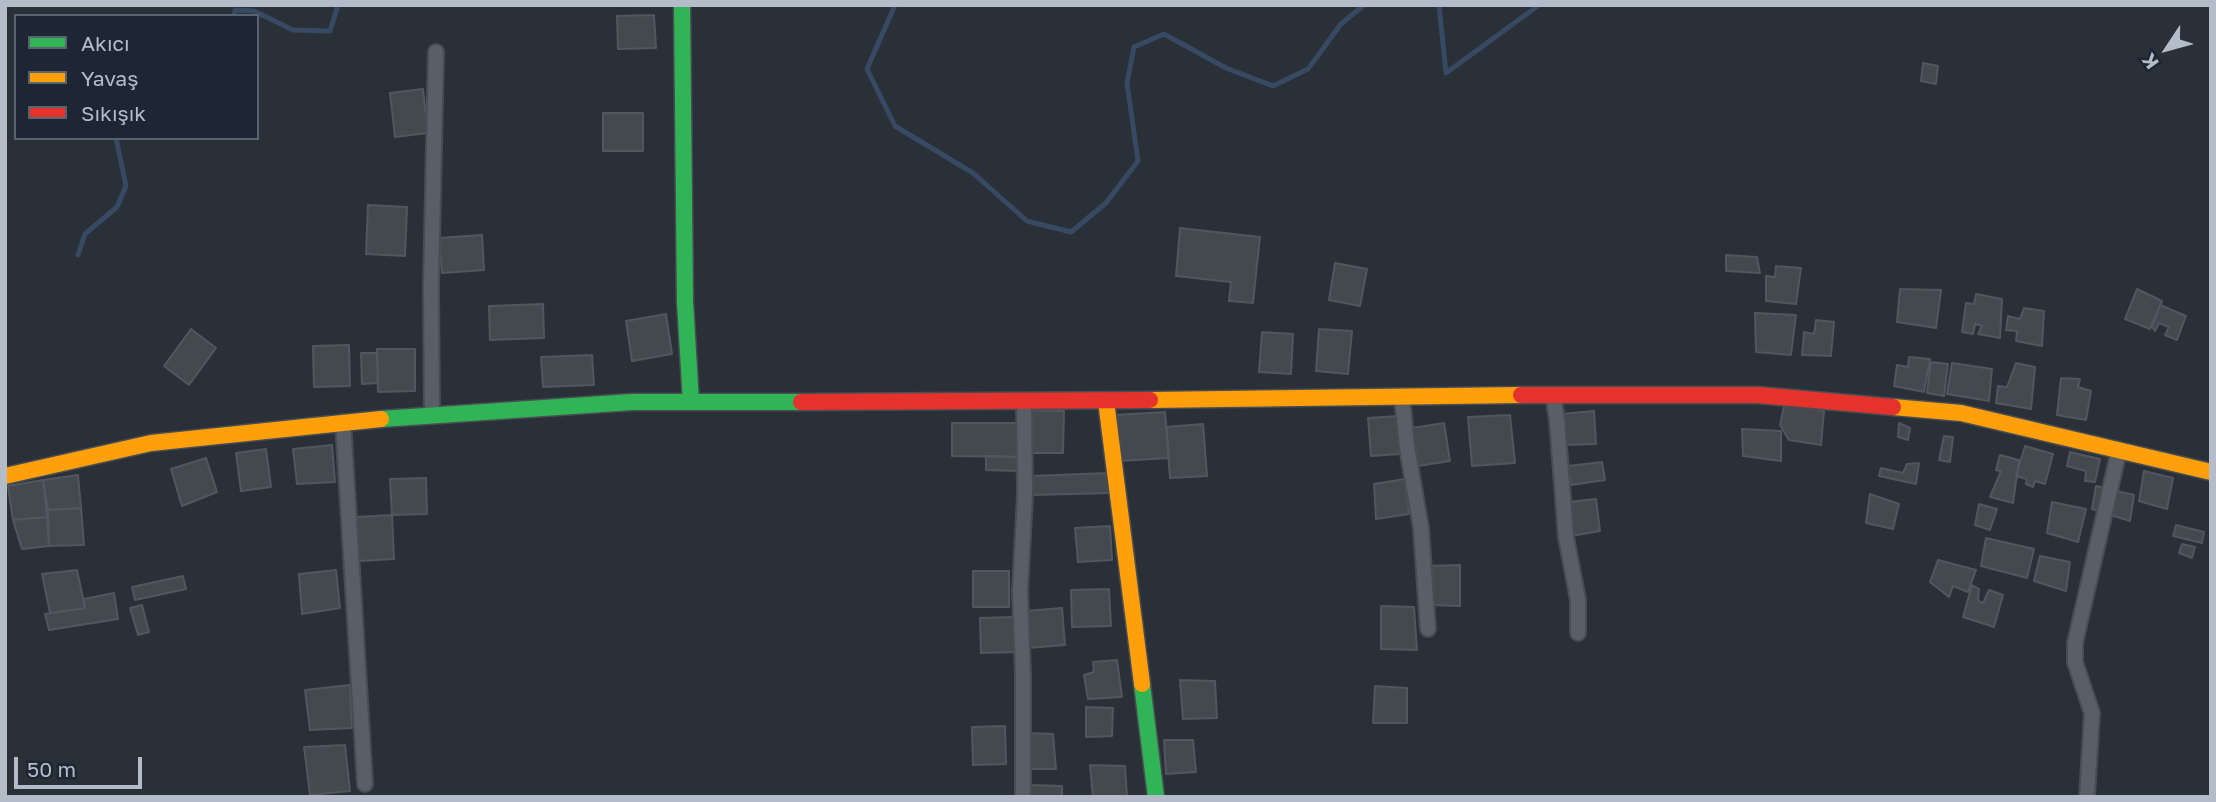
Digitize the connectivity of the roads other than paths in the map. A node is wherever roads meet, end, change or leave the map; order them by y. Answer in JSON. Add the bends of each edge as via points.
{"nodes":[{"id":1,"x":682,"y":5,"type":"edge"},
{"id":2,"x":436,"y":52,"type":"dead end"},
{"id":3,"x":1553,"y":395,"type":"junction"},
{"id":4,"x":1402,"y":397,"type":"junction"},
{"id":5,"x":1024,"y":401,"type":"junction"},
{"id":6,"x":1106,"y":401,"type":"junction"},
{"id":7,"x":691,"y":402,"type":"junction"},
{"id":8,"x":432,"y":416,"type":"junction"},
{"id":9,"x":343,"y":422,"type":"junction"},
{"id":10,"x":2119,"y":450,"type":"junction"},
{"id":11,"x":2211,"y":472,"type":"edge"},
{"id":12,"x":5,"y":475,"type":"edge"},
{"id":13,"x":1428,"y":629,"type":"dead end"},
{"id":14,"x":1578,"y":633,"type":"dead end"},
{"id":15,"x":365,"y":784,"type":"dead end"},
{"id":16,"x":1023,"y":797,"type":"edge"},
{"id":17,"x":1156,"y":797,"type":"edge"},
{"id":18,"x":2087,"y":797,"type":"edge"}],
"edges":[{"from":1,"to":7,"type":"street","via":[[685,302]]},
{"from":2,"to":8,"type":"street"},
{"from":3,"to":4,"type":"street"},
{"from":3,"to":10,"type":"street","via":[[1758,395],[1961,413]]},
{"from":3,"to":14,"type":"street"},
{"from":4,"to":6,"type":"street"},
{"from":4,"to":13,"type":"street","via":[[1421,528]]},
{"from":5,"to":6,"type":"street"},
{"from":5,"to":7,"type":"street"},
{"from":5,"to":16,"type":"street","via":[[1020,591]]},
{"from":6,"to":17,"type":"street"},
{"from":7,"to":8,"type":"street"},
{"from":8,"to":9,"type":"street"},
{"from":9,"to":12,"type":"street","via":[[151,443]]},
{"from":9,"to":15,"type":"street"},
{"from":10,"to":11,"type":"street"},
{"from":10,"to":18,"type":"street","via":[[2074,643],[2075,662],[2092,713]]}]}
